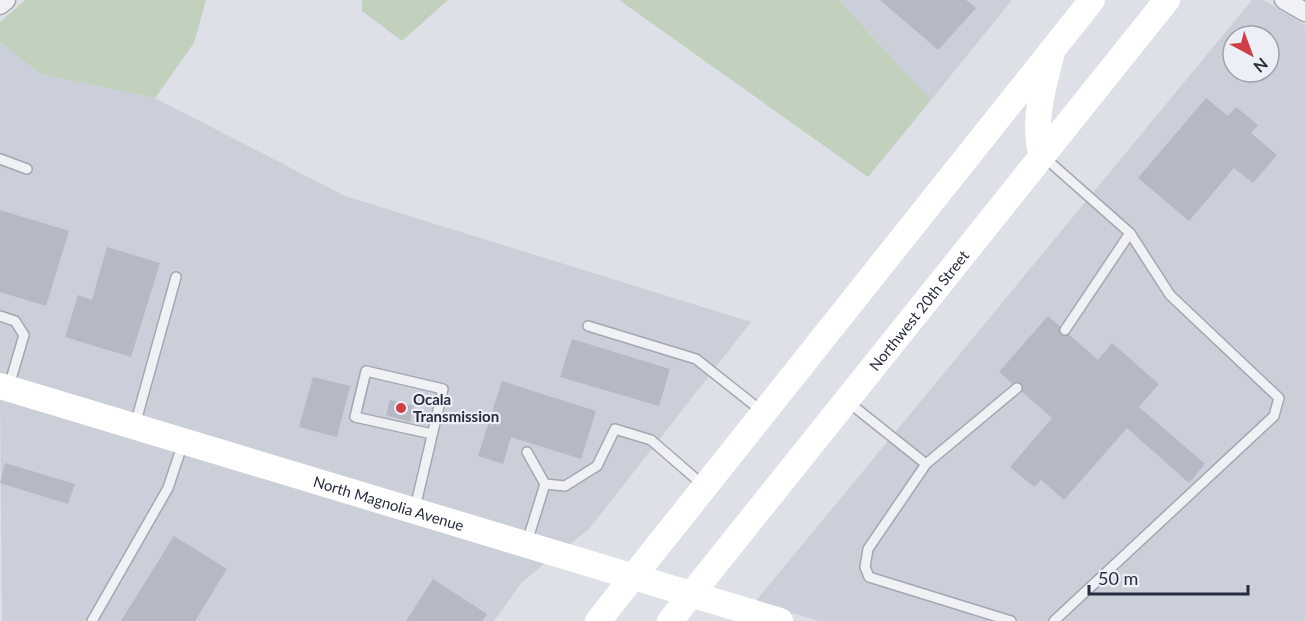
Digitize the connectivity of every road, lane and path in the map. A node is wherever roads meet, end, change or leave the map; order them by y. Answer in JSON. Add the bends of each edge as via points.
{"nodes":[{"id":1,"x":6,"y":0,"type":"edge"},
{"id":2,"x":1092,"y":0,"type":"edge"},
{"id":3,"x":1167,"y":0,"type":"edge"},
{"id":4,"x":1284,"y":0,"type":"edge"},
{"id":5,"x":0,"y":5,"type":"edge"},
{"id":6,"x":1305,"y":12,"type":"edge"},
{"id":7,"x":1052,"y":50,"type":"junction"},
{"id":8,"x":1042,"y":156,"type":"junction"},
{"id":9,"x":0,"y":159,"type":"edge"},
{"id":10,"x":27,"y":169,"type":"dead end"},
{"id":11,"x":1130,"y":233,"type":"junction"},
{"id":12,"x":176,"y":277,"type":"dead end"},
{"id":13,"x":0,"y":316,"type":"edge"},
{"id":14,"x":588,"y":326,"type":"dead end"},
{"id":15,"x":1065,"y":330,"type":"dead end"},
{"id":16,"x":4,"y":387,"type":"edge"},
{"id":17,"x":1017,"y":388,"type":"dead end"},
{"id":18,"x":847,"y":400,"type":"junction"},
{"id":19,"x":763,"y":412,"type":"junction"},
{"id":20,"x":134,"y":426,"type":"junction"},
{"id":21,"x":432,"y":434,"type":"junction"},
{"id":22,"x":184,"y":441,"type":"junction"},
{"id":23,"x":527,"y":452,"type":"dead end"},
{"id":24,"x":926,"y":464,"type":"junction"},
{"id":25,"x":545,"y":484,"type":"junction"},
{"id":26,"x":704,"y":486,"type":"junction"},
{"id":27,"x":414,"y":510,"type":"junction"},
{"id":28,"x":527,"y":544,"type":"junction"},
{"id":29,"x":633,"y":576,"type":"junction"},
{"id":30,"x":691,"y":595,"type":"junction"},
{"id":31,"x":92,"y":621,"type":"edge"},
{"id":32,"x":598,"y":621,"type":"edge"},
{"id":33,"x":670,"y":621,"type":"edge"},
{"id":34,"x":780,"y":621,"type":"edge"},
{"id":35,"x":1011,"y":621,"type":"edge"},
{"id":36,"x":1054,"y":621,"type":"edge"}],
"edges":[{"from":1,"to":5,"type":"street"},
{"from":2,"to":7,"type":"main road"},
{"from":3,"to":8,"type":"main road","name":"Northwest 20th Street"},
{"from":4,"to":6,"type":"street"},
{"from":7,"to":8,"type":"main road","via":[[1037,114],[1036,136]]},
{"from":7,"to":19,"type":"main road"},
{"from":8,"to":11,"type":"lane"},
{"from":8,"to":18,"type":"main road","name":"Northwest 20th Street"},
{"from":9,"to":10,"type":"lane"},
{"from":11,"to":15,"type":"lane"},
{"from":11,"to":36,"type":"lane","via":[[1170,294],[1279,398],[1274,416]]},
{"from":12,"to":20,"type":"lane"},
{"from":13,"to":16,"type":"lane","via":[[15,321],[24,335]]},
{"from":14,"to":19,"type":"lane","via":[[696,359]]},
{"from":16,"to":20,"type":"main road","name":"North Magnolia Avenue"},
{"from":17,"to":24,"type":"lane"},
{"from":18,"to":24,"type":"lane"},
{"from":18,"to":30,"type":"main road","name":"Northwest 20th Street"},
{"from":19,"to":26,"type":"main road"},
{"from":20,"to":22,"type":"main road","name":"North Magnolia Avenue"},
{"from":21,"to":21,"type":"lane","via":[[443,389],[366,371],[356,417]]},
{"from":21,"to":27,"type":"lane"},
{"from":22,"to":27,"type":"main road","name":"North Magnolia Avenue"},
{"from":22,"to":31,"type":"lane","via":[[168,488]]},
{"from":23,"to":25,"type":"lane"},
{"from":24,"to":35,"type":"lane","via":[[868,549],[865,567],[869,577]]},
{"from":25,"to":26,"type":"lane","via":[[565,486],[597,466],[615,429],[651,440]]},
{"from":25,"to":28,"type":"lane"},
{"from":26,"to":29,"type":"main road"},
{"from":27,"to":28,"type":"main road","name":"North Magnolia Avenue"},
{"from":28,"to":29,"type":"main road","name":"North Magnolia Avenue"},
{"from":29,"to":30,"type":"main road","name":"North Magnolia Avenue"},
{"from":29,"to":32,"type":"main road"},
{"from":30,"to":33,"type":"main road","name":"Northwest 20th Street"},
{"from":30,"to":34,"type":"main road","name":"North Magnolia Avenue"}]}
